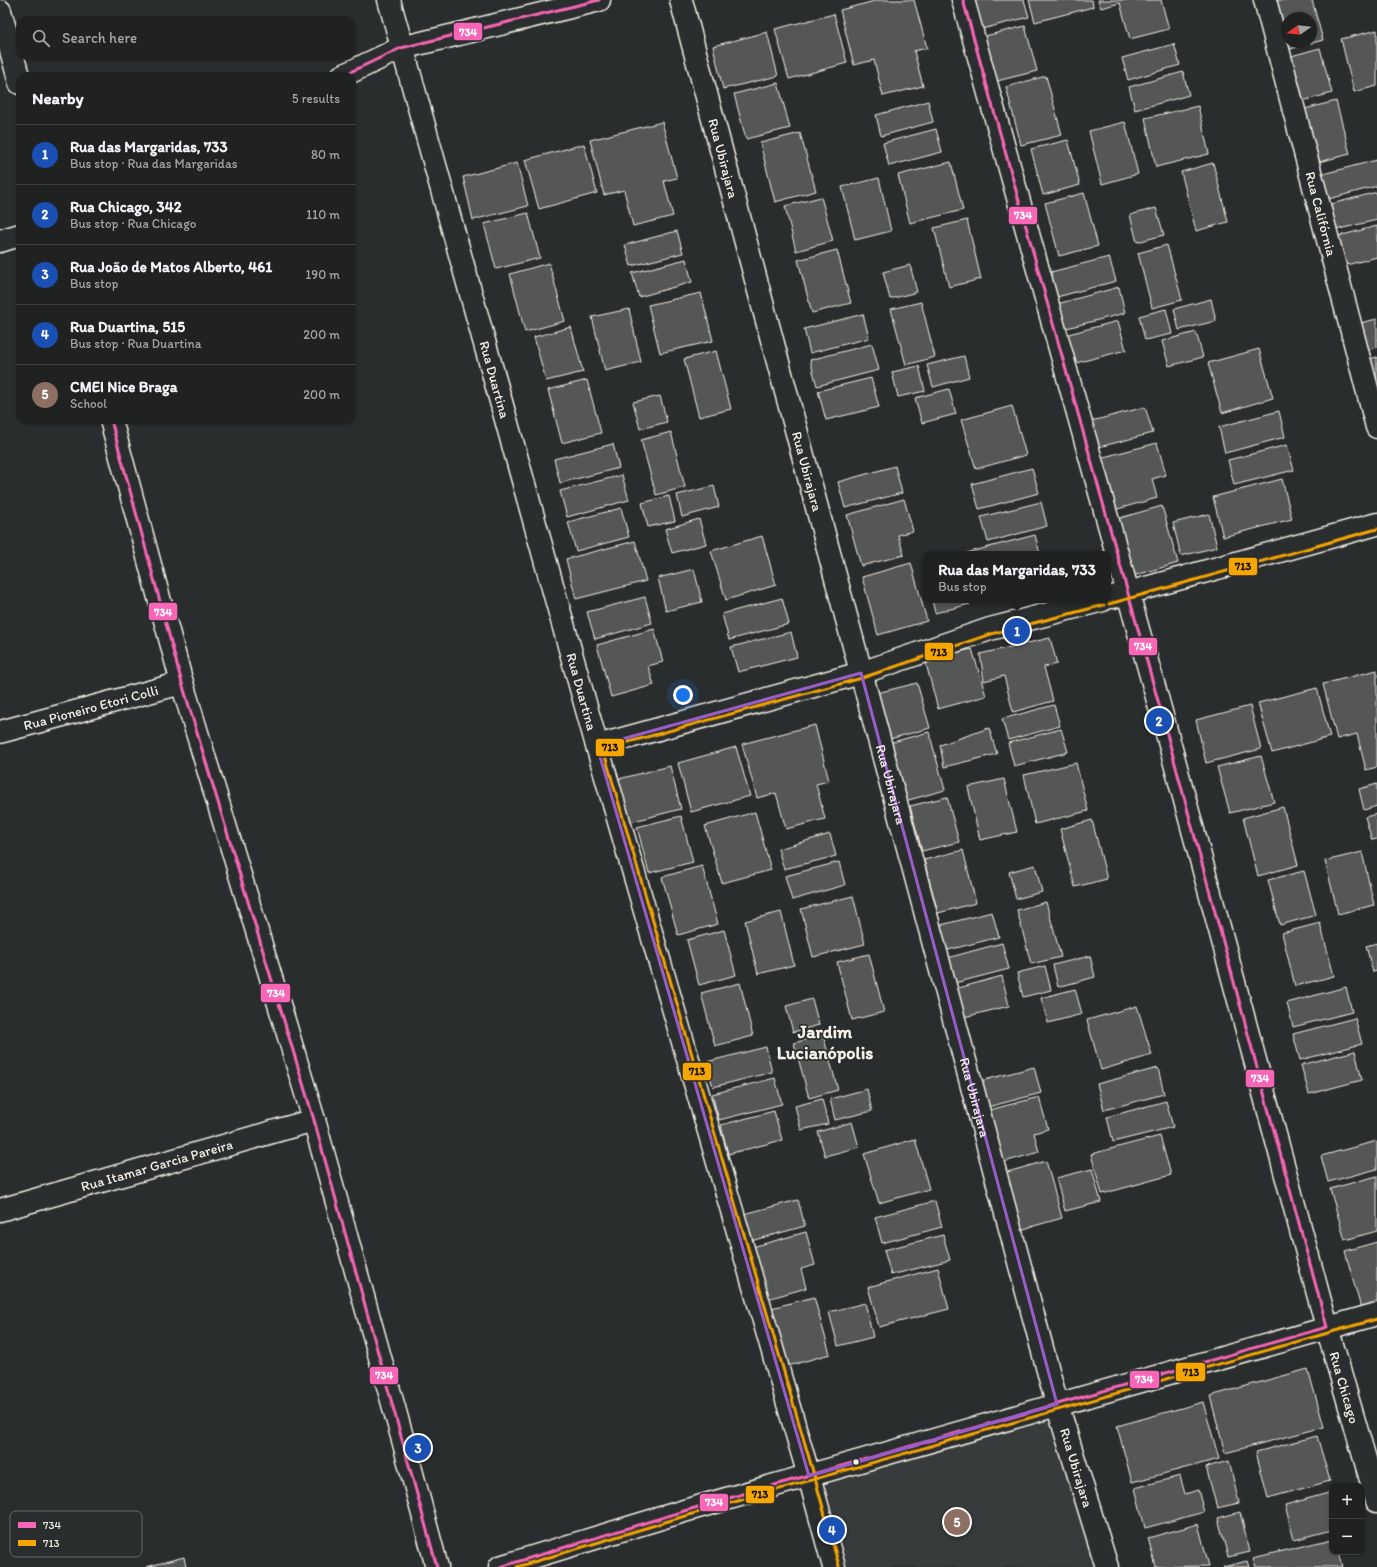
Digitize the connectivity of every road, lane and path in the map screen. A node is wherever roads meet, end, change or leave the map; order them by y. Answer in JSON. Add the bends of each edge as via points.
{"nodes":[{"id":1,"x":389,"y":0,"type":"edge"},
{"id":2,"x":598,"y":0,"type":"edge"},
{"id":3,"x":681,"y":0,"type":"edge"},
{"id":4,"x":963,"y":0,"type":"edge"},
{"id":5,"x":1265,"y":0,"type":"edge"},
{"id":6,"x":0,"y":11,"type":"edge"},
{"id":7,"x":401,"y":48,"type":"junction"},
{"id":8,"x":17,"y":72,"type":"edge"},
{"id":9,"x":350,"y":72,"type":"edge"},
{"id":10,"x":16,"y":236,"type":"edge"},
{"id":11,"x":0,"y":241,"type":"edge"},
{"id":12,"x":112,"y":424,"type":"edge"},
{"id":13,"x":1377,"y":427,"type":"edge"},
{"id":14,"x":1377,"y":524,"type":"edge"},
{"id":15,"x":1106,"y":551,"type":"edge"},
{"id":16,"x":1111,"y":569,"type":"edge"},
{"id":17,"x":1118,"y":596,"type":"edge"},
{"id":18,"x":1091,"y":603,"type":"edge"},
{"id":19,"x":861,"y":673,"type":"junction"},
{"id":20,"x":182,"y":683,"type":"junction"},
{"id":21,"x":0,"y":732,"type":"edge"},
{"id":22,"x":597,"y":746,"type":"junction"},
{"id":23,"x":314,"y":1120,"type":"junction"},
{"id":24,"x":0,"y":1210,"type":"edge"},
{"id":25,"x":1377,"y":1314,"type":"edge"},
{"id":26,"x":1327,"y":1327,"type":"junction"},
{"id":27,"x":1057,"y":1404,"type":"junction"},
{"id":28,"x":809,"y":1476,"type":"junction"},
{"id":29,"x":1377,"y":1501,"type":"edge"},
{"id":30,"x":437,"y":1567,"type":"edge"},
{"id":31,"x":500,"y":1567,"type":"edge"},
{"id":32,"x":834,"y":1567,"type":"edge"},
{"id":33,"x":1107,"y":1567,"type":"edge"}],
"edges":[{"from":1,"to":7,"type":"street","name":"Rua Duartina"},
{"from":2,"to":7,"type":"street"},
{"from":3,"to":19,"type":"street","name":"Rua Ubirajara"},
{"from":4,"to":15,"type":"street","name":"Rua Chicago"},
{"from":5,"to":13,"type":"street","name":"Rua Califórnia"},
{"from":6,"to":8,"type":"street"},
{"from":7,"to":9,"type":"street"},
{"from":7,"to":22,"type":"street","name":"Rua Duartina"},
{"from":10,"to":11,"type":"street"},
{"from":12,"to":20,"type":"street"},
{"from":14,"to":17,"type":"street"},
{"from":16,"to":17,"type":"street","name":"Rua Chicago"},
{"from":17,"to":26,"type":"street","name":"Rua Chicago"},
{"from":18,"to":19,"type":"street","via":[[990,629]]},
{"from":19,"to":22,"type":"street"},
{"from":19,"to":27,"type":"street","name":"Rua Ubirajara"},
{"from":20,"to":21,"type":"street","name":"Rua Pioneiro Etori Colli"},
{"from":20,"to":23,"type":"street"},
{"from":22,"to":28,"type":"street","name":"Rua Duartina"},
{"from":23,"to":24,"type":"street","name":"Rua Itamar Garcia Pareira"},
{"from":23,"to":30,"type":"street"},
{"from":25,"to":26,"type":"street"},
{"from":26,"to":27,"type":"street"},
{"from":26,"to":29,"type":"street","name":"Rua Chicago"},
{"from":27,"to":28,"type":"street"},
{"from":27,"to":33,"type":"street","name":"Rua Ubirajara"},
{"from":28,"to":31,"type":"street"},
{"from":28,"to":32,"type":"street","name":"Rua Duartina"}]}
